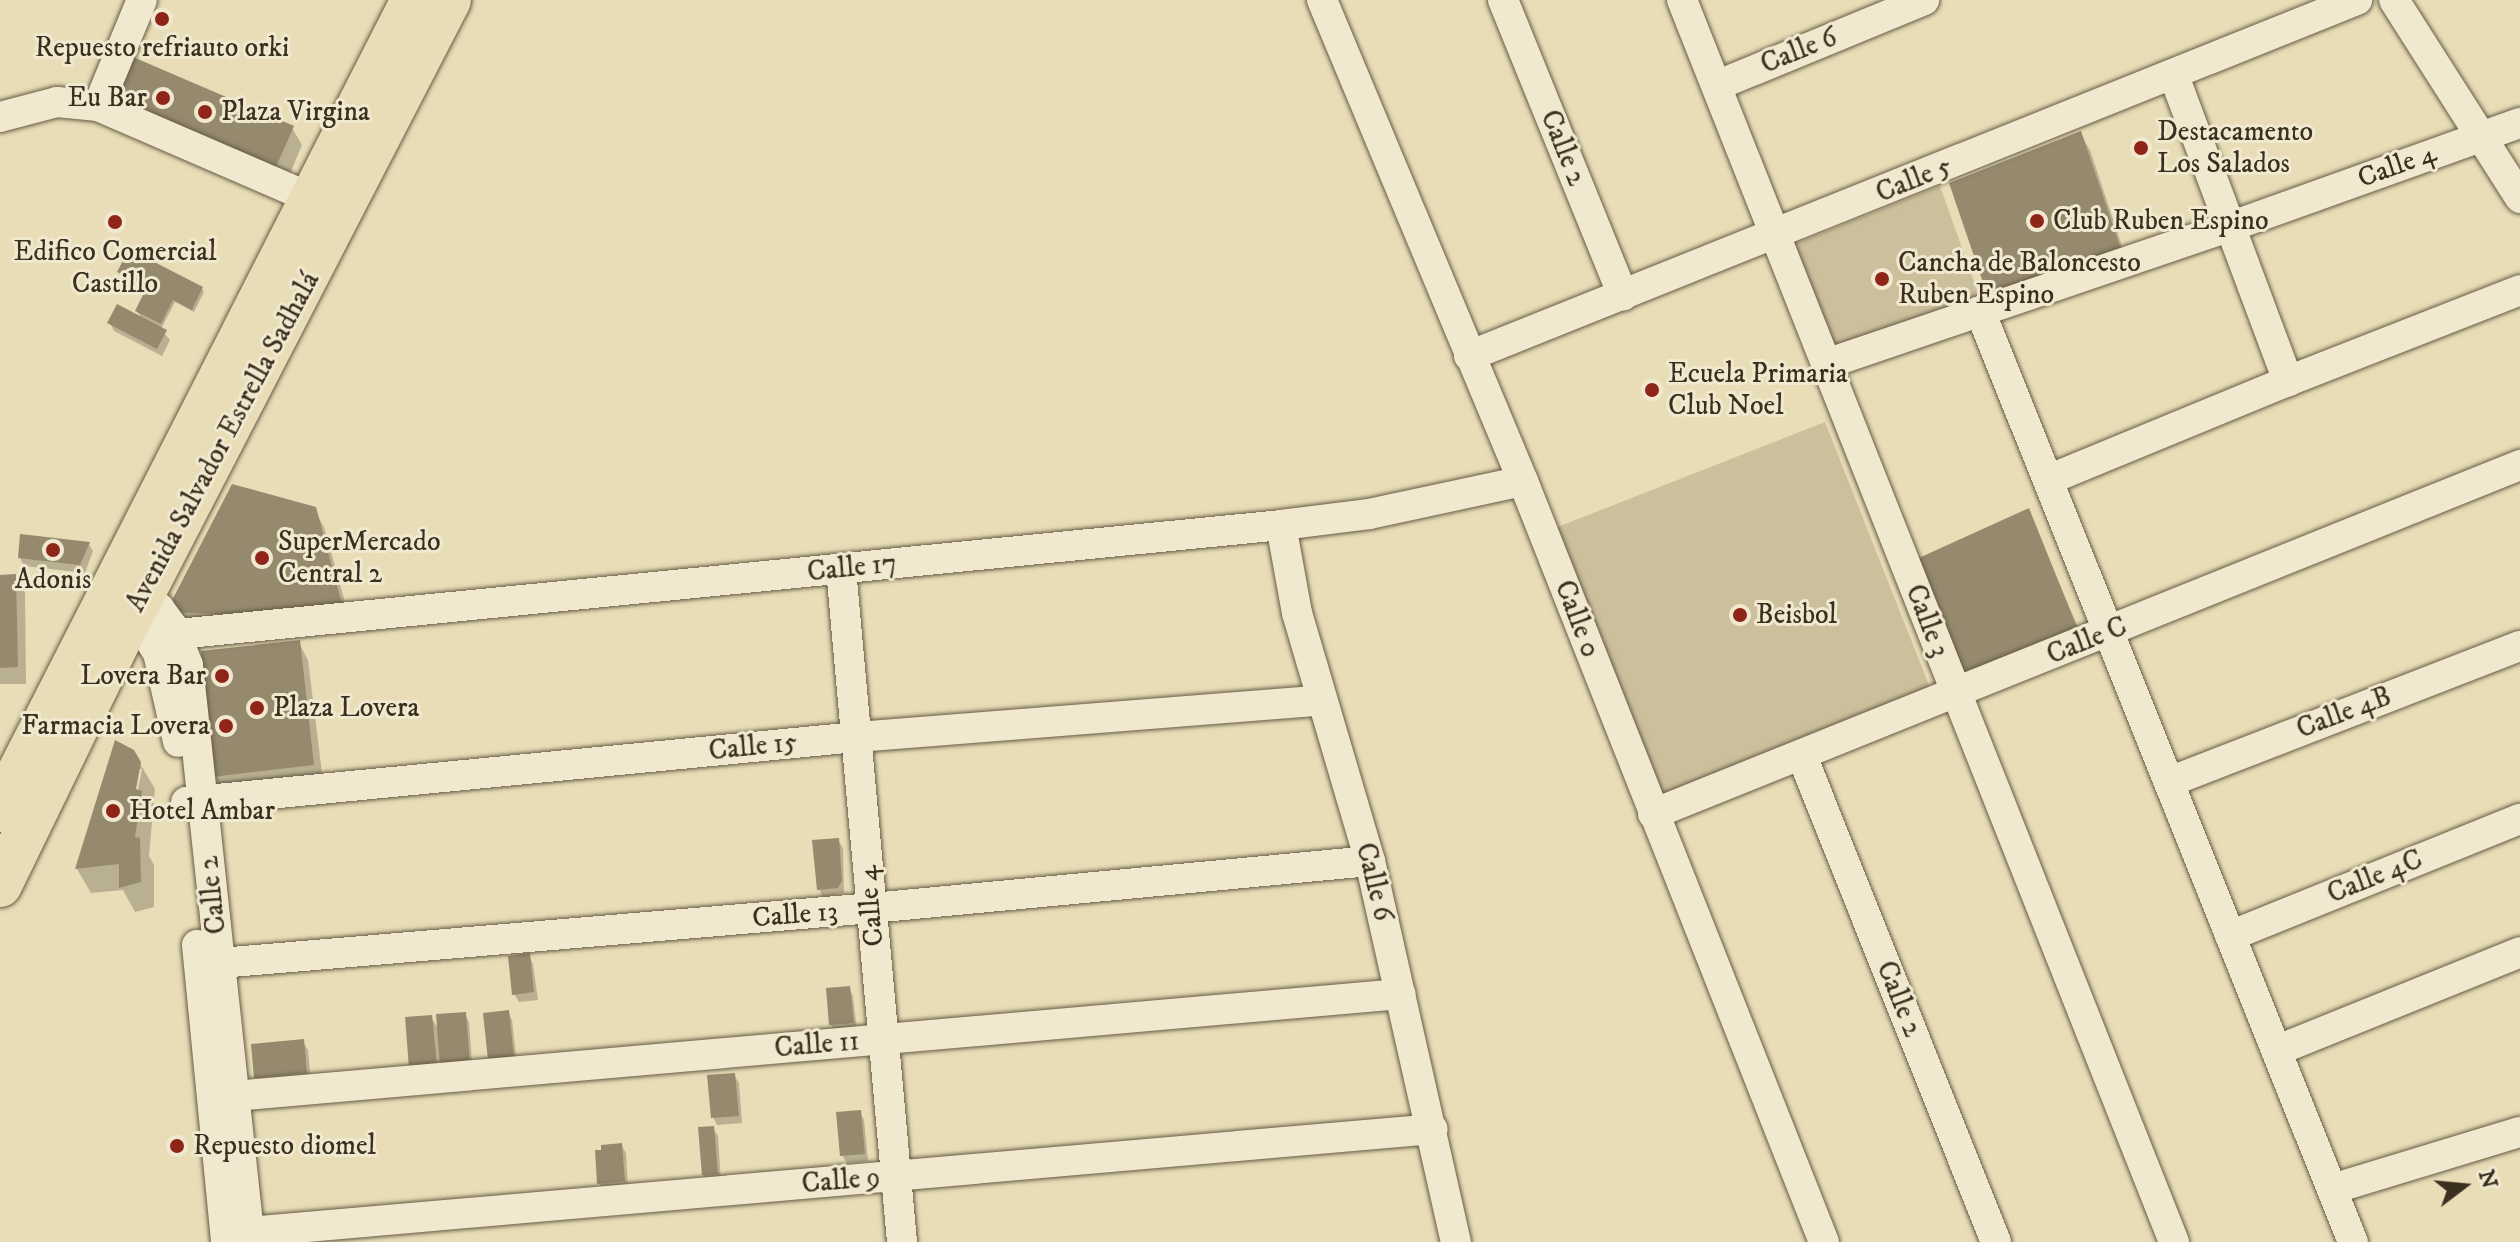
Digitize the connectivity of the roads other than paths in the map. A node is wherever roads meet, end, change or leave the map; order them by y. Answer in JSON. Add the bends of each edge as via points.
{"nodes":[{"id":1,"x":142,"y":0,"type":"edge"},
{"id":2,"x":394,"y":0,"type":"edge"},
{"id":3,"x":413,"y":0,"type":"edge"},
{"id":4,"x":449,"y":0,"type":"edge"},
{"id":5,"x":1322,"y":0,"type":"edge"},
{"id":6,"x":1503,"y":0,"type":"edge"},
{"id":7,"x":1682,"y":0,"type":"edge"},
{"id":8,"x":1924,"y":0,"type":"edge"},
{"id":9,"x":2357,"y":0,"type":"edge"},
{"id":10,"x":2394,"y":0,"type":"edge"},
{"id":11,"x":2174,"y":76,"type":"junction"},
{"id":12,"x":1718,"y":85,"type":"junction"},
{"id":13,"x":98,"y":106,"type":"junction"},
{"id":14,"x":0,"y":117,"type":"edge"},
{"id":15,"x":2520,"y":123,"type":"edge"},
{"id":16,"x":2480,"y":135,"type":"junction"},
{"id":17,"x":2520,"y":198,"type":"edge"},
{"id":18,"x":328,"y":206,"type":"junction"},
{"id":19,"x":2229,"y":227,"type":"junction"},
{"id":20,"x":1777,"y":235,"type":"junction"},
{"id":21,"x":2520,"y":290,"type":"edge"},
{"id":22,"x":1623,"y":296,"type":"junction"},
{"id":23,"x":1980,"y":311,"type":"junction"},
{"id":24,"x":1469,"y":356,"type":"junction"},
{"id":25,"x":1829,"y":363,"type":"junction"},
{"id":26,"x":2288,"y":381,"type":"junction"},
{"id":27,"x":2520,"y":465,"type":"edge"},
{"id":28,"x":2048,"y":480,"type":"junction"},
{"id":29,"x":1523,"y":481,"type":"junction"},
{"id":30,"x":1281,"y":525,"type":"junction"},
{"id":31,"x":841,"y":569,"type":"junction"},
{"id":32,"x":124,"y":596,"type":"junction"},
{"id":33,"x":2110,"y":632,"type":"junction"},
{"id":34,"x":178,"y":634,"type":"junction"},
{"id":35,"x":2520,"y":646,"type":"edge"},
{"id":36,"x":1955,"y":693,"type":"junction"},
{"id":37,"x":1322,"y":700,"type":"junction"},
{"id":38,"x":856,"y":737,"type":"junction"},
{"id":39,"x":1802,"y":756,"type":"junction"},
{"id":40,"x":2169,"y":782,"type":"junction"},
{"id":41,"x":195,"y":801,"type":"junction"},
{"id":42,"x":0,"y":810,"type":"edge"},
{"id":43,"x":1653,"y":814,"type":"junction"},
{"id":44,"x":2520,"y":819,"type":"edge"},
{"id":45,"x":1370,"y":861,"type":"junction"},
{"id":46,"x":0,"y":885,"type":"edge"},
{"id":47,"x":872,"y":908,"type":"junction"},
{"id":48,"x":2230,"y":936,"type":"junction"},
{"id":49,"x":2520,"y":952,"type":"edge"},
{"id":50,"x":220,"y":963,"type":"junction"},
{"id":51,"x":1401,"y":994,"type":"junction"},
{"id":52,"x":883,"y":1039,"type":"junction"},
{"id":53,"x":2278,"y":1050,"type":"junction"},
{"id":54,"x":234,"y":1096,"type":"junction"},
{"id":55,"x":1433,"y":1129,"type":"junction"},
{"id":56,"x":2520,"y":1132,"type":"edge"},
{"id":57,"x":896,"y":1176,"type":"junction"},
{"id":58,"x":2332,"y":1189,"type":"junction"},
{"id":59,"x":241,"y":1239,"type":"edge"},
{"id":60,"x":902,"y":1242,"type":"edge"},
{"id":61,"x":1456,"y":1242,"type":"edge"},
{"id":62,"x":1824,"y":1242,"type":"edge"},
{"id":63,"x":1996,"y":1242,"type":"edge"},
{"id":64,"x":2174,"y":1242,"type":"edge"},
{"id":65,"x":2353,"y":1242,"type":"edge"}],
"edges":[{"from":1,"to":13,"type":"street"},
{"from":2,"to":18,"type":"highway","via":[[317,159]]},
{"from":3,"to":18,"type":"highway","name":"Avenida Salvador Estrella Sadhalá"},
{"from":4,"to":18,"type":"highway","name":"Avenida Salvador Estrella Sadhalá"},
{"from":5,"to":24,"type":"street","name":"Calle 0"},
{"from":6,"to":22,"type":"street","name":"Calle 2"},
{"from":7,"to":12,"type":"street","name":"Calle 3"},
{"from":8,"to":12,"type":"street","name":"Calle 6"},
{"from":9,"to":11,"type":"street","name":"Calle 5"},
{"from":10,"to":16,"type":"street"},
{"from":11,"to":19,"type":"street"},
{"from":11,"to":20,"type":"street","name":"Calle 5"},
{"from":12,"to":20,"type":"street","name":"Calle 3"},
{"from":13,"to":14,"type":"street","via":[[57,102]]},
{"from":13,"to":18,"type":"street"},
{"from":15,"to":16,"type":"street","name":"Calle 4"},
{"from":16,"to":17,"type":"street"},
{"from":16,"to":19,"type":"street","name":"Calle 4"},
{"from":18,"to":32,"type":"highway","name":"Avenida Salvador Estrella Sadhalá"},
{"from":19,"to":23,"type":"street","name":"Calle 4"},
{"from":19,"to":26,"type":"street"},
{"from":20,"to":22,"type":"street","name":"Calle 5"},
{"from":20,"to":25,"type":"street","name":"Calle 3"},
{"from":21,"to":26,"type":"street"},
{"from":22,"to":24,"type":"street","name":"Calle 5"},
{"from":23,"to":25,"type":"street","name":"Calle 4"},
{"from":23,"to":28,"type":"street"},
{"from":24,"to":29,"type":"street","name":"Calle 0"},
{"from":25,"to":36,"type":"street","name":"Calle 3"},
{"from":26,"to":28,"type":"street"},
{"from":27,"to":33,"type":"street","name":"Calle C"},
{"from":28,"to":33,"type":"street"},
{"from":29,"to":30,"type":"street","name":"Calle 17","via":[[1369,514]]},
{"from":29,"to":43,"type":"street","name":"Calle 0"},
{"from":30,"to":31,"type":"street","name":"Calle 17"},
{"from":30,"to":37,"type":"street","name":"Calle 6","via":[[1297,613]]},
{"from":31,"to":34,"type":"street","name":"Calle 17"},
{"from":31,"to":38,"type":"street","name":"Calle 4"},
{"from":32,"to":34,"type":"street","name":"Calle 2"},
{"from":32,"to":41,"type":"street","name":"Calle 2","via":[[165,673]]},
{"from":32,"to":42,"type":"highway","name":"Avenida Salvador Estrella Sadhalá"},
{"from":32,"to":46,"type":"highway","name":"Avenida Salvador Estrella Sadhalá"},
{"from":33,"to":36,"type":"street","name":"Calle C"},
{"from":33,"to":40,"type":"street"},
{"from":34,"to":41,"type":"street","name":"Calle 2","via":[[188,665]]},
{"from":35,"to":40,"type":"street","name":"Calle 4B"},
{"from":36,"to":39,"type":"street","name":"Calle C"},
{"from":36,"to":64,"type":"street","name":"Calle 3"},
{"from":37,"to":38,"type":"street","name":"Calle 15"},
{"from":37,"to":45,"type":"street","name":"Calle 6"},
{"from":38,"to":41,"type":"street","name":"Calle 15"},
{"from":38,"to":47,"type":"street","name":"Calle 4"},
{"from":39,"to":43,"type":"street","name":"Calle C"},
{"from":39,"to":63,"type":"street","name":"Calle 2"},
{"from":40,"to":48,"type":"street"},
{"from":41,"to":50,"type":"street","name":"Calle 2"},
{"from":41,"to":59,"type":"street","name":"Calle 2"},
{"from":43,"to":62,"type":"street","name":"Calle 0"},
{"from":44,"to":48,"type":"street","name":"Calle 4C"},
{"from":45,"to":47,"type":"street","name":"Calle 13"},
{"from":45,"to":51,"type":"street","name":"Calle 6"},
{"from":47,"to":50,"type":"street","name":"Calle 13"},
{"from":47,"to":52,"type":"street","name":"Calle 4"},
{"from":48,"to":53,"type":"street"},
{"from":49,"to":53,"type":"street"},
{"from":50,"to":54,"type":"street","name":"Calle 2"},
{"from":51,"to":52,"type":"street","name":"Calle 11"},
{"from":51,"to":55,"type":"street","name":"Calle 6"},
{"from":52,"to":54,"type":"street","name":"Calle 11"},
{"from":52,"to":57,"type":"street","name":"Calle 4"},
{"from":53,"to":58,"type":"street"},
{"from":54,"to":59,"type":"street","name":"Calle 2"},
{"from":55,"to":57,"type":"street","name":"Calle 9"},
{"from":55,"to":61,"type":"street","name":"Calle 6"},
{"from":56,"to":58,"type":"street"},
{"from":57,"to":59,"type":"street","name":"Calle 9"},
{"from":57,"to":60,"type":"street","name":"Calle 4"},
{"from":58,"to":65,"type":"street"}]}
